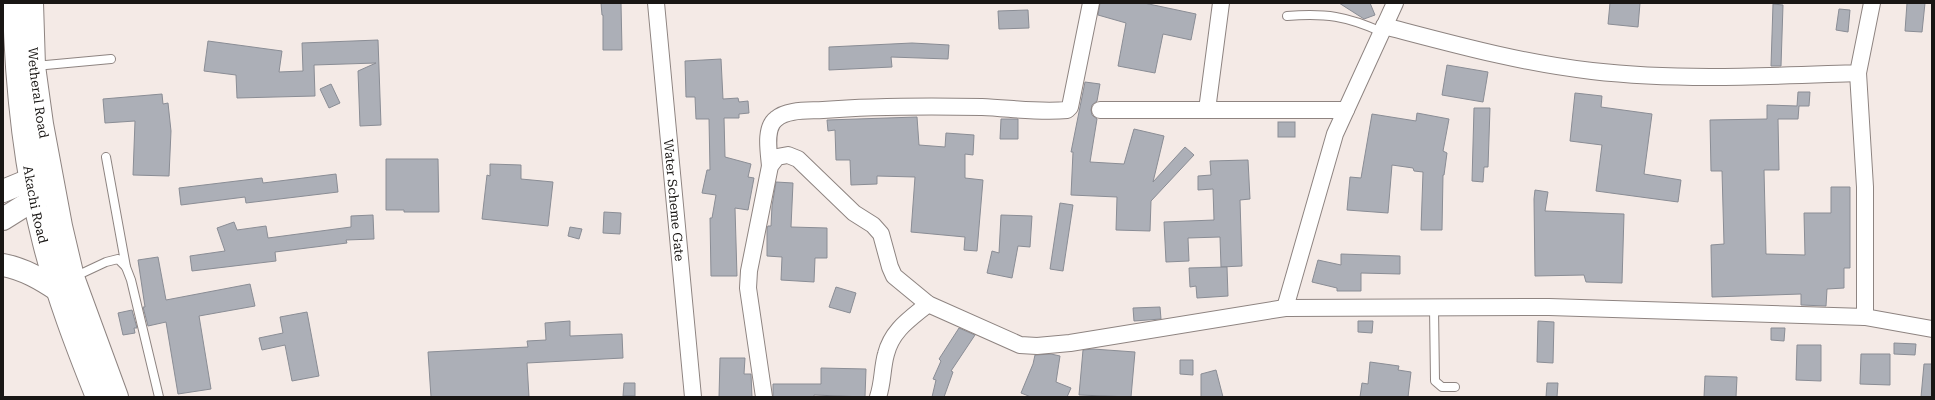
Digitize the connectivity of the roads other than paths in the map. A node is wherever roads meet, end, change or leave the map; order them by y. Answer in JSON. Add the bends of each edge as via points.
{"nodes":[{"id":1,"x":29,"y":3,"type":"edge"},
{"id":2,"x":656,"y":3,"type":"edge"},
{"id":3,"x":1091,"y":3,"type":"edge"},
{"id":4,"x":1221,"y":3,"type":"edge"},
{"id":5,"x":1395,"y":3,"type":"edge"},
{"id":6,"x":1872,"y":3,"type":"edge"},
{"id":7,"x":1286,"y":16,"type":"dead end"},
{"id":8,"x":1383,"y":29,"type":"junction"},
{"id":9,"x":111,"y":59,"type":"dead end"},
{"id":10,"x":34,"y":66,"type":"junction"},
{"id":11,"x":1858,"y":74,"type":"junction"},
{"id":12,"x":1100,"y":110,"type":"dead end"},
{"id":13,"x":1207,"y":110,"type":"junction"},
{"id":14,"x":1346,"y":110,"type":"junction"},
{"id":15,"x":106,"y":157,"type":"dead end"},
{"id":16,"x":770,"y":166,"type":"junction"},
{"id":17,"x":40,"y":187,"type":"junction"},
{"id":18,"x":3,"y":191,"type":"edge"},
{"id":19,"x":3,"y":219,"type":"edge"},
{"id":20,"x":3,"y":265,"type":"edge"},
{"id":21,"x":126,"y":267,"type":"junction"},
{"id":22,"x":66,"y":284,"type":"junction"},
{"id":23,"x":928,"y":304,"type":"junction"},
{"id":24,"x":1434,"y":307,"type":"junction"},
{"id":25,"x":1285,"y":308,"type":"junction"},
{"id":26,"x":1865,"y":316,"type":"junction"},
{"id":27,"x":1932,"y":329,"type":"edge"},
{"id":28,"x":1455,"y":387,"type":"dead end"},
{"id":29,"x":98,"y":397,"type":"edge"},
{"id":30,"x":117,"y":397,"type":"edge"},
{"id":31,"x":159,"y":397,"type":"edge"},
{"id":32,"x":693,"y":397,"type":"edge"},
{"id":33,"x":764,"y":397,"type":"edge"},
{"id":34,"x":878,"y":397,"type":"edge"}],
"edges":[{"from":1,"to":10,"type":"main road","name":"Wetheral Road"},
{"from":1,"to":17,"type":"main road","name":"Akachi Road","via":[[20,110]]},
{"from":2,"to":32,"type":"street","name":"Water Scheme Gate"},
{"from":3,"to":16,"type":"street","via":[[1071,103],[1067,110],[917,107],[792,112],[774,120],[770,129]]},
{"from":4,"to":13,"type":"street"},
{"from":5,"to":8,"type":"street"},
{"from":6,"to":11,"type":"street"},
{"from":7,"to":8,"type":"lane","via":[[1333,16]]},
{"from":8,"to":11,"type":"street","via":[[1472,50],[1598,72],[1683,76]]},
{"from":8,"to":14,"type":"street"},
{"from":9,"to":10,"type":"lane"},
{"from":10,"to":17,"type":"main road","name":"Wetheral Road"},
{"from":11,"to":26,"type":"street","via":[[1864,187]]},
{"from":12,"to":13,"type":"street"},
{"from":13,"to":14,"type":"street"},
{"from":14,"to":25,"type":"street","via":[[1333,141]]},
{"from":15,"to":21,"type":"lane"},
{"from":16,"to":23,"type":"street","via":[[777,157],[788,155],[798,159],[854,213],[882,234],[894,276]]},
{"from":16,"to":33,"type":"street","via":[[749,271],[748,288]]},
{"from":17,"to":18,"type":"main road"},
{"from":17,"to":19,"type":"main road"},
{"from":17,"to":22,"type":"main road","name":"Akachi Road","via":[[44,242]]},
{"from":20,"to":22,"type":"main road","via":[[41,279]]},
{"from":21,"to":22,"type":"lane","via":[[118,259],[106,262]]},
{"from":21,"to":31,"type":"lane"},
{"from":22,"to":29,"type":"main road","name":"Akachi Road"},
{"from":22,"to":30,"type":"main road","name":"Akachi Road"},
{"from":23,"to":25,"type":"street","via":[[1020,345],[1037,346],[1078,342]]},
{"from":23,"to":34,"type":"street","via":[[894,335],[886,353]]},
{"from":24,"to":25,"type":"street"},
{"from":24,"to":26,"type":"street","via":[[1549,307]]},
{"from":24,"to":28,"type":"lane","via":[[1435,381],[1442,387]]},
{"from":26,"to":27,"type":"street"}]}
